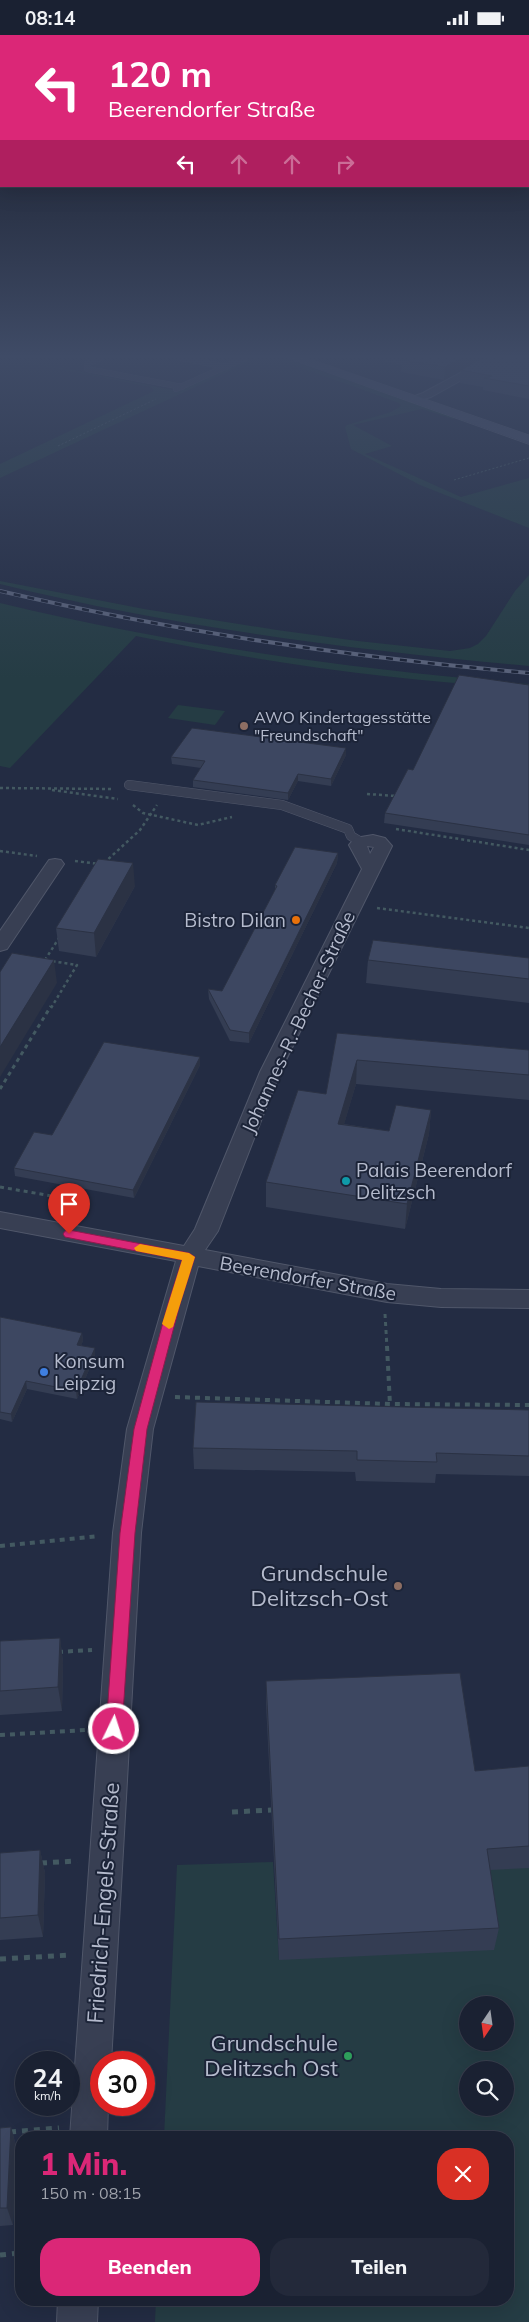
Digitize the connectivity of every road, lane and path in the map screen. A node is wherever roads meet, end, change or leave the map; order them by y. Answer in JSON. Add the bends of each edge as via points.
{"nodes":[{"id":1,"x":509,"y":464,"type":"edge"},
{"id":2,"x":454,"y":480,"type":"dead end"},
{"id":3,"x":129,"y":785,"type":"joint"},
{"id":4,"x":0,"y":788,"type":"edge"},
{"id":5,"x":168,"y":790,"type":"junction"},
{"id":6,"x":367,"y":794,"type":"dead end"},
{"id":7,"x":403,"y":797,"type":"edge"},
{"id":8,"x":392,"y":829,"type":"dead end"},
{"id":9,"x":361,"y":842,"type":"joint"},
{"id":10,"x":529,"y":850,"type":"edge"},
{"id":11,"x":0,"y":851,"type":"edge"},
{"id":12,"x":50,"y":861,"type":"junction"},
{"id":13,"x":102,"y":865,"type":"junction"},
{"id":14,"x":98,"y":872,"type":"edge"},
{"id":15,"x":354,"y":905,"type":"junction"},
{"id":16,"x":529,"y":928,"type":"edge"},
{"id":17,"x":60,"y":936,"type":"edge"},
{"id":18,"x":0,"y":945,"type":"edge"},
{"id":19,"x":37,"y":959,"type":"edge"},
{"id":20,"x":46,"y":960,"type":"junction"},
{"id":21,"x":0,"y":1089,"type":"edge"},
{"id":22,"x":0,"y":1220,"type":"edge"},
{"id":23,"x":189,"y":1257,"type":"junction"},
{"id":24,"x":387,"y":1293,"type":"junction"},
{"id":25,"x":529,"y":1299,"type":"edge"},
{"id":26,"x":149,"y":1397,"type":"junction"},
{"id":27,"x":390,"y":1404,"type":"junction"},
{"id":28,"x":529,"y":1405,"type":"edge"},
{"id":29,"x":390,"y":1412,"type":"edge"},
{"id":30,"x":128,"y":1533,"type":"junction"},
{"id":31,"x":0,"y":1545,"type":"edge"},
{"id":32,"x":120,"y":1648,"type":"junction"},
{"id":33,"x":50,"y":1652,"type":"edge"},
{"id":34,"x":114,"y":1729,"type":"junction"},
{"id":35,"x":0,"y":1735,"type":"edge"},
{"id":36,"x":271,"y":1810,"type":"edge"},
{"id":37,"x":232,"y":1811,"type":"dead end"},
{"id":38,"x":105,"y":1859,"type":"junction"},
{"id":39,"x":38,"y":1864,"type":"edge"},
{"id":40,"x":99,"y":1953,"type":"junction"},
{"id":41,"x":0,"y":1959,"type":"edge"},
{"id":42,"x":89,"y":2131,"type":"edge"},
{"id":43,"x":0,"y":2132,"type":"edge"},
{"id":44,"x":15,"y":2132,"type":"edge"},
{"id":45,"x":15,"y":2254,"type":"edge"},
{"id":46,"x":0,"y":2255,"type":"edge"},
{"id":47,"x":78,"y":2306,"type":"edge"},
{"id":48,"x":77,"y":2322,"type":"edge"}],
"edges":[{"from":1,"to":2,"type":"path"},
{"from":3,"to":4,"type":"path","via":[[118,789]]},
{"from":3,"to":5,"type":"lane"},
{"from":5,"to":9,"type":"lane","via":[[282,805],[348,829],[350,836]]},
{"from":5,"to":13,"type":"path","via":[[140,830]]},
{"from":6,"to":7,"type":"path"},
{"from":8,"to":10,"type":"path"},
{"from":9,"to":15,"type":"street","name":"Johannes-R.-Becher-Straße","via":[[358,849],[369,861],[371,869]]},
{"from":11,"to":12,"type":"path"},
{"from":12,"to":13,"type":"path"},
{"from":12,"to":18,"type":"street"},
{"from":13,"to":14,"type":"path"},
{"from":15,"to":16,"type":"path"},
{"from":15,"to":23,"type":"street","name":"Johannes-R.-Becher-Straße","via":[[270,1072],[206,1231]]},
{"from":17,"to":20,"type":"path"},
{"from":19,"to":20,"type":"path"},
{"from":20,"to":21,"type":"path","via":[[76,965]]},
{"from":22,"to":23,"type":"street","name":"Beerendorfer Straße"},
{"from":23,"to":24,"type":"street","name":"Beerendorfer Straße"},
{"from":23,"to":26,"type":"street","name":"Friedrich-Engels-Straße"},
{"from":24,"to":25,"type":"street","name":"Beerendorfer Straße","via":[[441,1298]]},
{"from":24,"to":27,"type":"path"},
{"from":26,"to":27,"type":"path"},
{"from":26,"to":30,"type":"street","name":"Friedrich-Engels-Straße","via":[[140,1429]]},
{"from":27,"to":28,"type":"path"},
{"from":27,"to":29,"type":"path"},
{"from":30,"to":31,"type":"path"},
{"from":30,"to":32,"type":"street","name":"Friedrich-Engels-Straße"},
{"from":32,"to":33,"type":"path"},
{"from":32,"to":34,"type":"street","name":"Friedrich-Engels-Straße"},
{"from":34,"to":35,"type":"path"},
{"from":34,"to":38,"type":"street","name":"Friedrich-Engels-Straße"},
{"from":36,"to":37,"type":"path"},
{"from":38,"to":39,"type":"path"},
{"from":38,"to":40,"type":"street","name":"Friedrich-Engels-Straße"},
{"from":40,"to":41,"type":"path"},
{"from":40,"to":42,"type":"street","name":"Friedrich-Engels-Straße"},
{"from":43,"to":44,"type":"path"},
{"from":45,"to":46,"type":"path"},
{"from":47,"to":48,"type":"street"}]}
